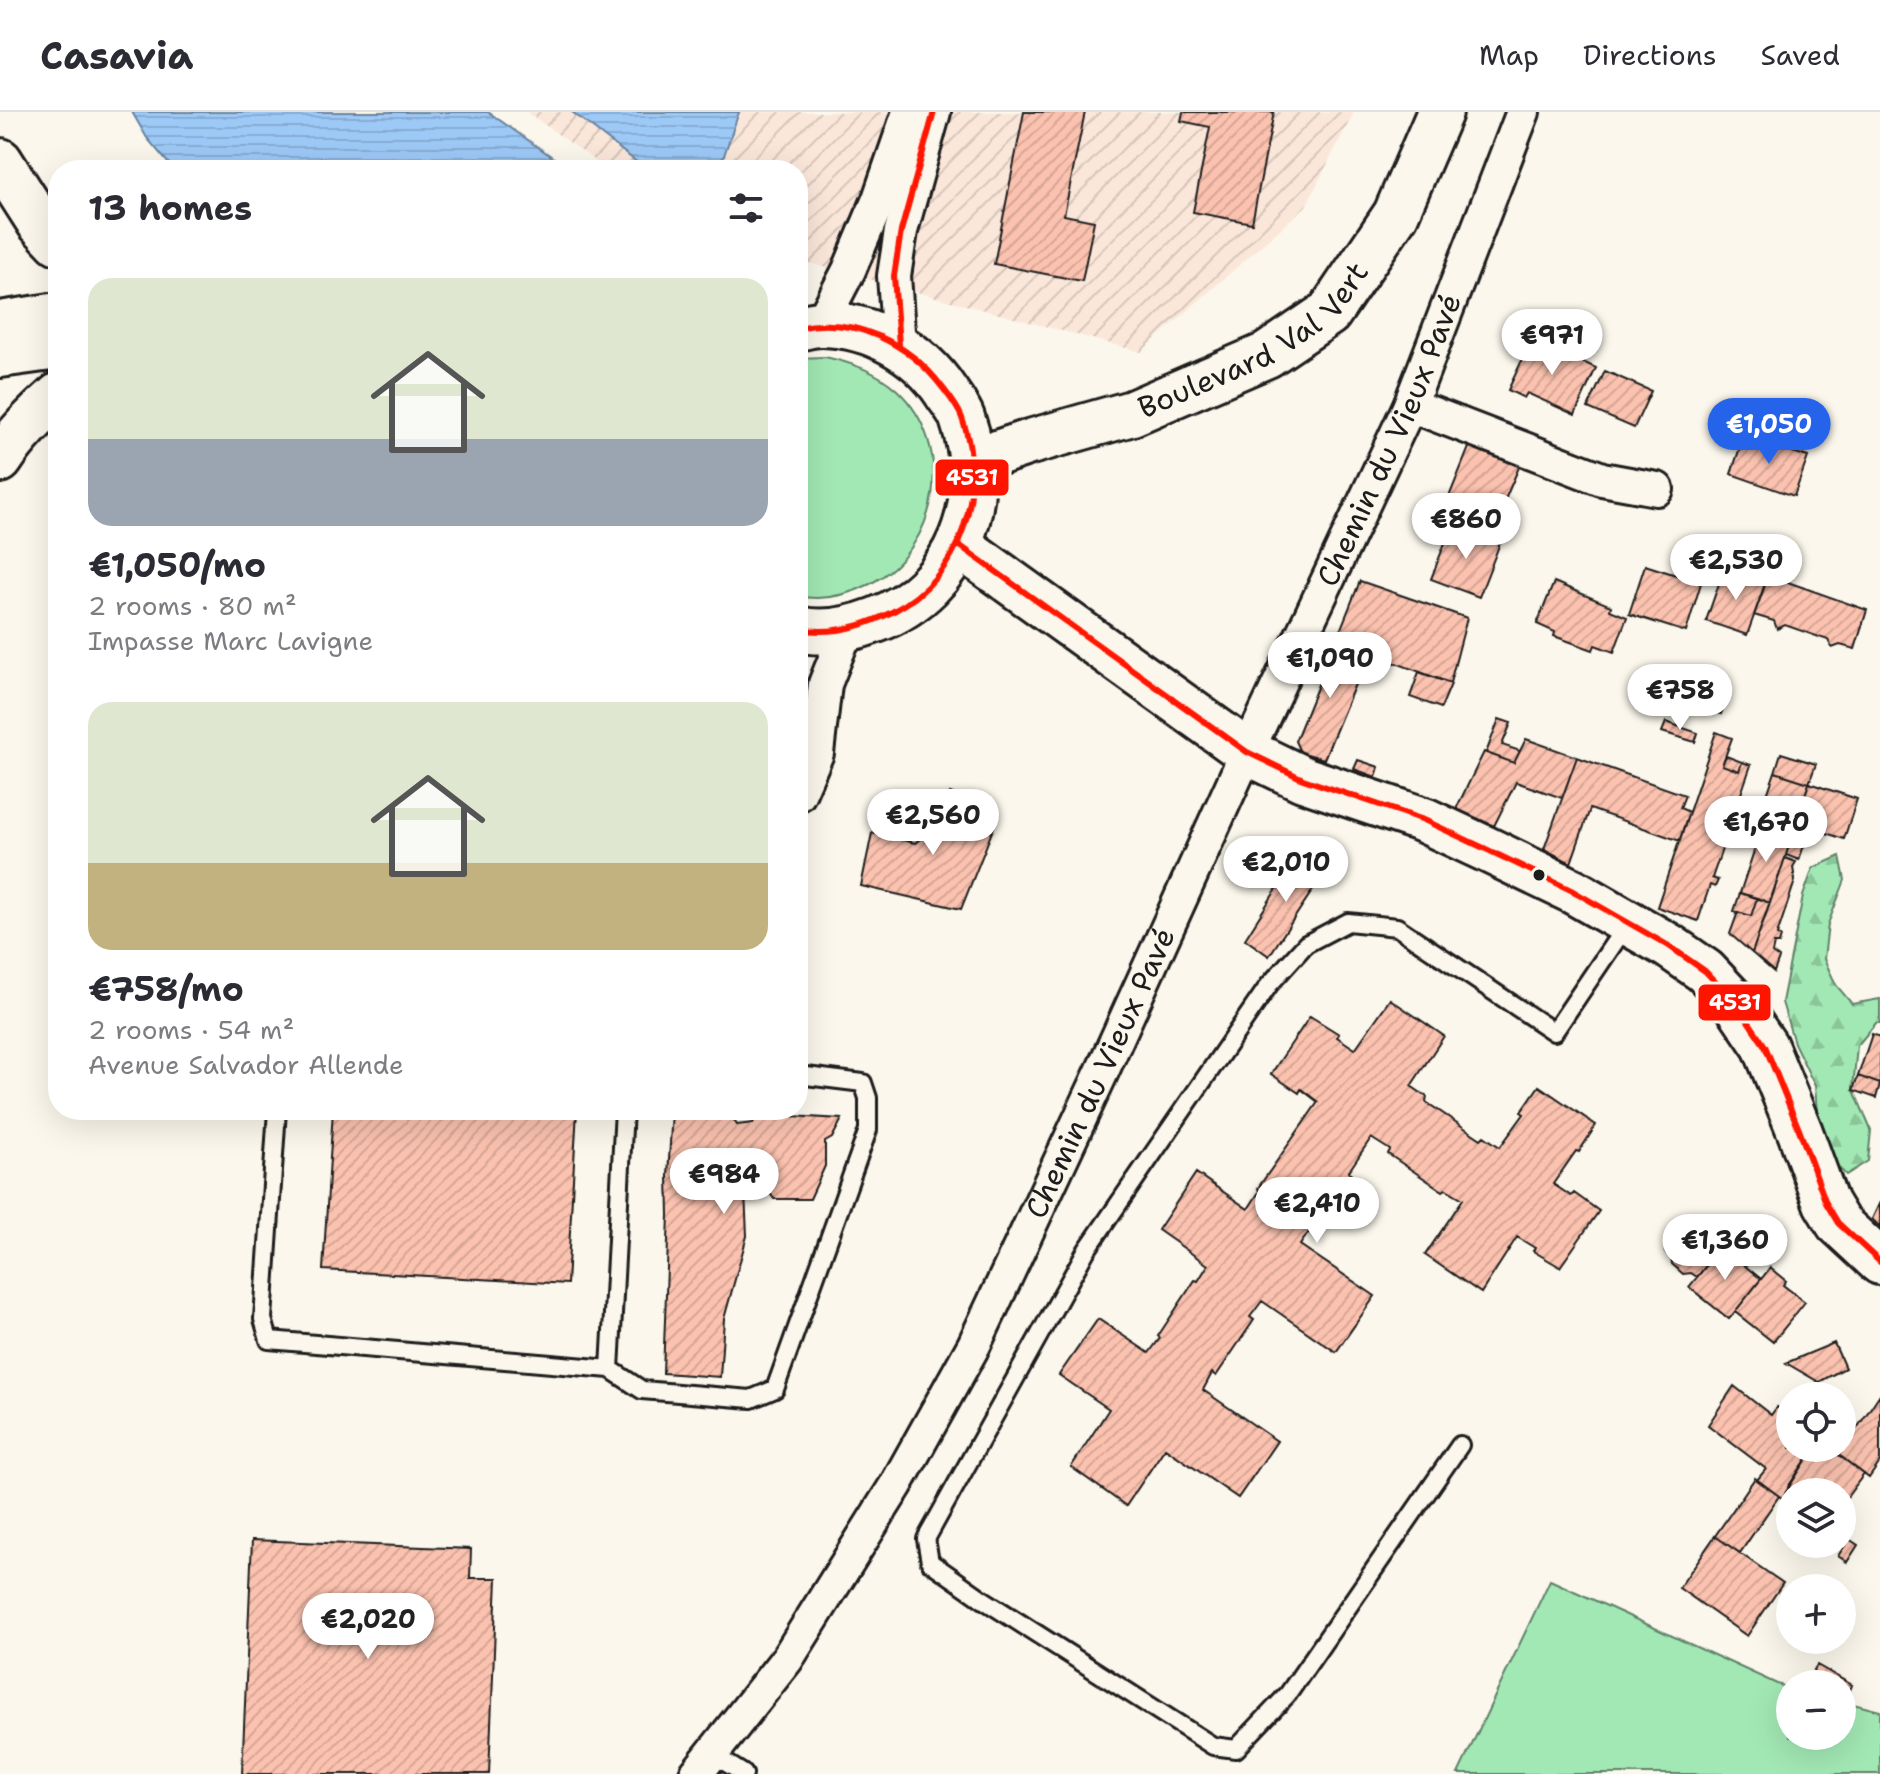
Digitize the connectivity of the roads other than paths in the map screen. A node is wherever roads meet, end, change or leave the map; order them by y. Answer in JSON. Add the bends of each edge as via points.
{"nodes":[{"id":1,"x":909,"y":112,"type":"edge"},
{"id":2,"x":934,"y":112,"type":"edge"},
{"id":3,"x":1440,"y":112,"type":"edge"},
{"id":4,"x":1523,"y":112,"type":"edge"},
{"id":5,"x":0,"y":161,"type":"edge"},
{"id":6,"x":48,"y":231,"type":"edge"},
{"id":7,"x":48,"y":317,"type":"edge"},
{"id":8,"x":0,"y":324,"type":"edge"},
{"id":9,"x":810,"y":326,"type":"edge"},
{"id":10,"x":899,"y":345,"type":"junction"},
{"id":11,"x":48,"y":348,"type":"edge"},
{"id":12,"x":0,"y":355,"type":"edge"},
{"id":13,"x":48,"y":405,"type":"edge"},
{"id":14,"x":1410,"y":405,"type":"junction"},
{"id":15,"x":0,"y":460,"type":"edge"},
{"id":16,"x":973,"y":461,"type":"junction"},
{"id":17,"x":1657,"y":489,"type":"dead end"},
{"id":18,"x":959,"y":545,"type":"junction"},
{"id":19,"x":847,"y":629,"type":"junction"},
{"id":20,"x":808,"y":631,"type":"edge"},
{"id":21,"x":1247,"y":752,"type":"junction"},
{"id":22,"x":808,"y":774,"type":"edge"},
{"id":23,"x":1628,"y":923,"type":"junction"},
{"id":24,"x":808,"y":1076,"type":"edge"},
{"id":25,"x":276,"y":1120,"type":"edge"},
{"id":26,"x":623,"y":1120,"type":"edge"},
{"id":27,"x":1880,"y":1262,"type":"edge"},
{"id":28,"x":610,"y":1369,"type":"junction"},
{"id":29,"x":1460,"y":1445,"type":"dead end"},
{"id":30,"x":704,"y":1764,"type":"edge"},
{"id":31,"x":744,"y":1774,"type":"edge"}],
"edges":[{"from":1,"to":9,"type":"street","via":[[849,270]]},
{"from":2,"to":10,"type":"street","via":[[894,276]]},
{"from":3,"to":16,"type":"main road","name":"Boulevard Val Vert","via":[[1396,214],[1329,313],[1267,355],[1132,413]]},
{"from":4,"to":14,"type":"street","name":"Chemin du Vieux Pavé"},
{"from":5,"to":6,"type":"main road"},
{"from":7,"to":8,"type":"main road"},
{"from":9,"to":10,"type":"main road","via":[[861,329]]},
{"from":10,"to":16,"type":"main road","via":[[935,375],[961,415]]},
{"from":11,"to":12,"type":"main road"},
{"from":13,"to":15,"type":"main road"},
{"from":14,"to":17,"type":"street","via":[[1602,479]]},
{"from":14,"to":21,"type":"street","name":"Chemin du Vieux Pavé"},
{"from":16,"to":18,"type":"main road","via":[[972,504]]},
{"from":18,"to":19,"type":"main road","via":[[933,583],[897,612]]},
{"from":18,"to":21,"type":"main road"},
{"from":19,"to":20,"type":"main road"},
{"from":19,"to":22,"type":"street","via":[[825,684],[817,753]]},
{"from":21,"to":23,"type":"main road","via":[[1303,779],[1437,826]]},
{"from":21,"to":30,"type":"street","name":"Chemin du Vieux Pavé","via":[[974,1345],[896,1485],[787,1659]]},
{"from":23,"to":27,"type":"main road","via":[[1705,971],[1738,1006],[1765,1046],[1826,1203],[1838,1223]]},
{"from":23,"to":29,"type":"lane","via":[[1554,1032],[1397,927],[1348,922],[1306,944],[1269,985],[1086,1251],[926,1539],[930,1562],[1213,1746],[1236,1749],[1288,1694]]},
{"from":24,"to":28,"type":"lane","via":[[863,1083],[868,1130],[775,1389],[751,1399],[642,1390]]},
{"from":25,"to":28,"type":"lane","via":[[263,1319],[269,1340]]},
{"from":26,"to":28,"type":"lane"},
{"from":30,"to":31,"type":"lane"}]}
